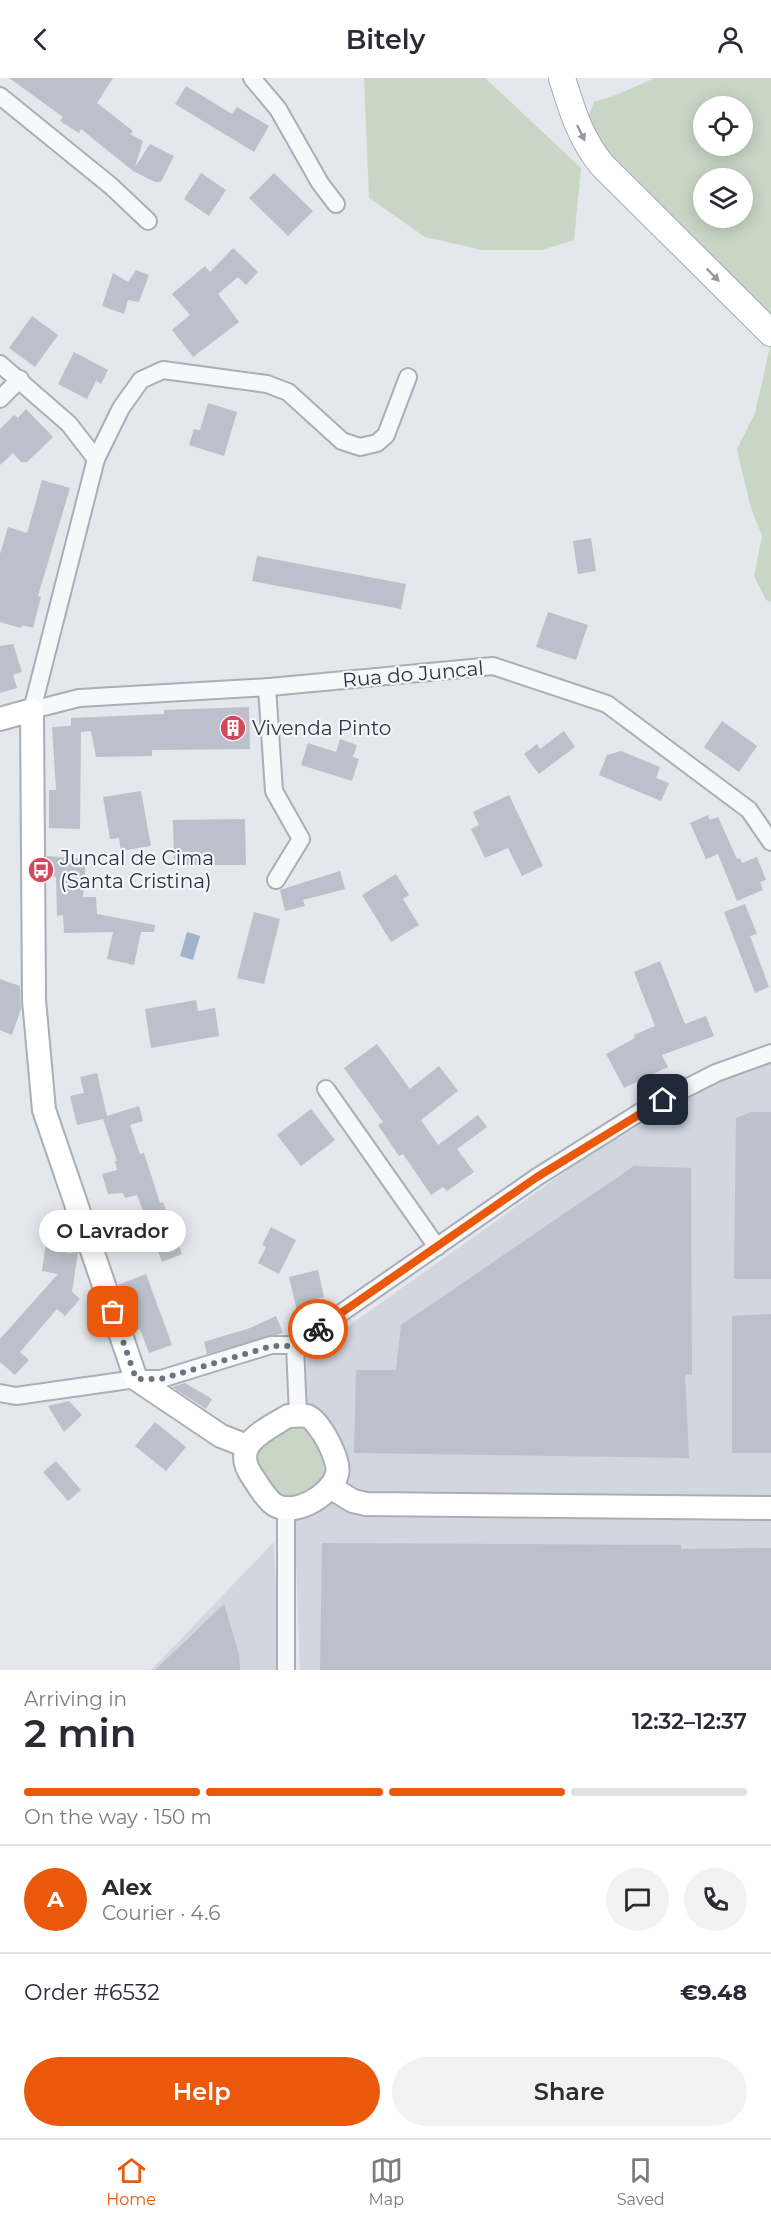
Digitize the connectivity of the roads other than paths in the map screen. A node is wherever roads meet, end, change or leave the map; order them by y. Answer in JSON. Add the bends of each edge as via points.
{"nodes":[{"id":1,"x":252,"y":78,"type":"edge"},
{"id":2,"x":562,"y":78,"type":"edge"},
{"id":3,"x":0,"y":96,"type":"edge"},
{"id":4,"x":336,"y":204,"type":"dead end"},
{"id":5,"x":148,"y":221,"type":"dead end"},
{"id":6,"x":771,"y":333,"type":"edge"},
{"id":7,"x":0,"y":364,"type":"edge"},
{"id":8,"x":408,"y":377,"type":"dead end"},
{"id":9,"x":20,"y":378,"type":"junction"},
{"id":10,"x":0,"y":399,"type":"edge"},
{"id":11,"x":96,"y":459,"type":"junction"},
{"id":12,"x":267,"y":687,"type":"junction"},
{"id":13,"x":32,"y":710,"type":"junction"},
{"id":14,"x":0,"y":719,"type":"edge"},
{"id":15,"x":771,"y":842,"type":"edge"},
{"id":16,"x":276,"y":880,"type":"dead end"},
{"id":17,"x":771,"y":1053,"type":"edge"},
{"id":18,"x":326,"y":1089,"type":"dead end"},
{"id":19,"x":437,"y":1247,"type":"junction"},
{"id":20,"x":295,"y":1346,"type":"junction"},
{"id":21,"x":136,"y":1379,"type":"junction"},
{"id":22,"x":0,"y":1393,"type":"edge"},
{"id":23,"x":298,"y":1415,"type":"junction"},
{"id":24,"x":247,"y":1446,"type":"junction"},
{"id":25,"x":330,"y":1487,"type":"junction"},
{"id":26,"x":771,"y":1508,"type":"edge"},
{"id":27,"x":286,"y":1510,"type":"junction"},
{"id":28,"x":286,"y":1670,"type":"edge"}],
"edges":[{"from":1,"to":4,"type":"street","via":[[278,109]]},
{"from":2,"to":6,"type":"main road","one_way":true,"via":[[576,125],[602,165]]},
{"from":3,"to":5,"type":"street"},
{"from":7,"to":9,"type":"street"},
{"from":8,"to":11,"type":"street","via":[[386,435],[377,443],[360,447],[342,441],[288,392],[267,384],[163,370],[141,380],[134,389]]},
{"from":9,"to":10,"type":"street"},
{"from":9,"to":11,"type":"street","via":[[69,424]]},
{"from":11,"to":13,"type":"street"},
{"from":12,"to":13,"type":"street","name":"Rua do Juncal","via":[[79,698]]},
{"from":12,"to":15,"type":"street","name":"Rua do Juncal","via":[[493,666],[607,704],[748,810]]},
{"from":12,"to":16,"type":"street","via":[[274,791],[301,839]]},
{"from":13,"to":14,"type":"street","name":"Rua do Juncal"},
{"from":13,"to":21,"type":"street","via":[[34,1000],[44,1110]]},
{"from":17,"to":19,"type":"street","via":[[716,1072],[645,1109],[537,1177]]},
{"from":18,"to":19,"type":"street"},
{"from":19,"to":20,"type":"street"},
{"from":20,"to":21,"type":"street","via":[[272,1346],[161,1379]]},
{"from":20,"to":23,"type":"street"},
{"from":21,"to":22,"type":"street","via":[[16,1396]]},
{"from":21,"to":24,"type":"street","via":[[221,1436]]},
{"from":23,"to":24,"type":"street","via":[[271,1426]]},
{"from":23,"to":25,"type":"street","via":[[318,1424],[339,1463],[337,1477]]},
{"from":24,"to":27,"type":"street","via":[[245,1467],[269,1501]]},
{"from":25,"to":26,"type":"street","via":[[366,1504]]},
{"from":25,"to":27,"type":"street","via":[[299,1509]]},
{"from":27,"to":28,"type":"street"}]}
